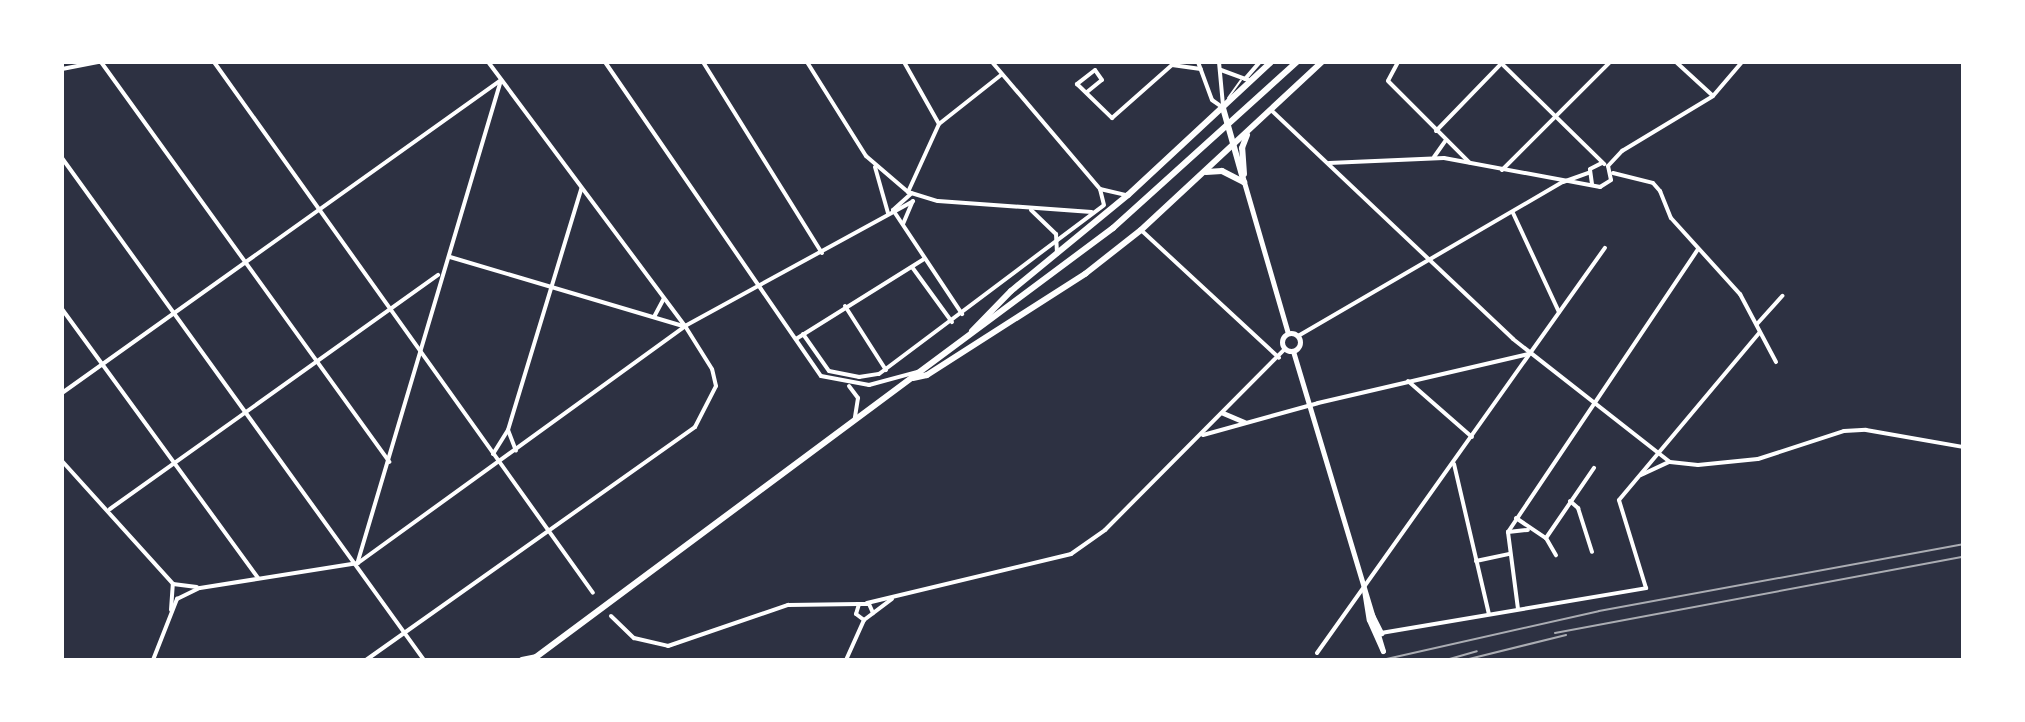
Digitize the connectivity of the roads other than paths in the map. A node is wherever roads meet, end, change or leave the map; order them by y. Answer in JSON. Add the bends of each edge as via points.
{"nodes":[{"id":1,"x":100,"y":62,"type":"edge"},
{"id":2,"x":214,"y":62,"type":"edge"},
{"id":3,"x":488,"y":62,"type":"edge"},
{"id":4,"x":605,"y":62,"type":"edge"},
{"id":5,"x":703,"y":62,"type":"edge"},
{"id":6,"x":807,"y":62,"type":"edge"},
{"id":7,"x":904,"y":62,"type":"edge"},
{"id":8,"x":992,"y":62,"type":"edge"},
{"id":9,"x":1198,"y":62,"type":"edge"},
{"id":10,"x":1219,"y":62,"type":"edge"},
{"id":11,"x":1260,"y":62,"type":"edge"},
{"id":12,"x":1271,"y":62,"type":"edge"},
{"id":13,"x":1297,"y":62,"type":"edge"},
{"id":14,"x":1322,"y":62,"type":"edge"},
{"id":15,"x":1398,"y":62,"type":"edge"},
{"id":16,"x":1610,"y":62,"type":"edge"},
{"id":17,"x":1676,"y":62,"type":"edge"},
{"id":18,"x":1742,"y":62,"type":"edge"},
{"id":19,"x":1502,"y":63,"type":"edge"},
{"id":20,"x":62,"y":69,"type":"edge"},
{"id":21,"x":1201,"y":69,"type":"junction"},
{"id":22,"x":1221,"y":70,"type":"junction"},
{"id":23,"x":1001,"y":75,"type":"junction"},
{"id":24,"x":501,"y":80,"type":"junction"},
{"id":25,"x":1242,"y":80,"type":"junction"},
{"id":26,"x":1252,"y":80,"type":"junction"},
{"id":27,"x":1087,"y":92,"type":"junction"},
{"id":28,"x":1713,"y":96,"type":"junction"},
{"id":29,"x":1224,"y":109,"type":"junction"},
{"id":30,"x":1271,"y":110,"type":"junction"},
{"id":31,"x":1557,"y":117,"type":"junction"},
{"id":32,"x":939,"y":124,"type":"junction"},
{"id":33,"x":1228,"y":126,"type":"junction"},
{"id":34,"x":1249,"y":130,"type":"junction"},
{"id":35,"x":1436,"y":131,"type":"junction"},
{"id":36,"x":1446,"y":140,"type":"junction"},
{"id":37,"x":1233,"y":142,"type":"junction"},
{"id":38,"x":1593,"y":152,"type":"junction"},
{"id":39,"x":1433,"y":157,"type":"junction"},
{"id":40,"x":62,"y":158,"type":"edge"},
{"id":41,"x":1470,"y":162,"type":"junction"},
{"id":42,"x":1329,"y":163,"type":"junction"},
{"id":43,"x":64,"y":164,"type":"edge"},
{"id":44,"x":1594,"y":165,"type":"junction"},
{"id":45,"x":875,"y":167,"type":"junction"},
{"id":46,"x":1608,"y":167,"type":"junction"},
{"id":47,"x":1502,"y":170,"type":"junction"},
{"id":48,"x":1204,"y":172,"type":"junction"},
{"id":49,"x":1588,"y":173,"type":"junction"},
{"id":50,"x":1244,"y":180,"type":"junction"},
{"id":51,"x":1563,"y":182,"type":"junction"},
{"id":52,"x":1593,"y":185,"type":"junction"},
{"id":53,"x":581,"y":189,"type":"junction"},
{"id":54,"x":1100,"y":189,"type":"junction"},
{"id":55,"x":912,"y":193,"type":"junction"},
{"id":56,"x":1128,"y":195,"type":"junction"},
{"id":57,"x":913,"y":201,"type":"junction"},
{"id":58,"x":1104,"y":205,"type":"junction"},
{"id":59,"x":319,"y":208,"type":"junction"},
{"id":60,"x":1029,"y":209,"type":"junction"},
{"id":61,"x":1111,"y":210,"type":"junction"},
{"id":62,"x":891,"y":211,"type":"junction"},
{"id":63,"x":1095,"y":212,"type":"junction"},
{"id":64,"x":1513,"y":213,"type":"junction"},
{"id":65,"x":903,"y":224,"type":"junction"},
{"id":66,"x":1141,"y":230,"type":"junction"},
{"id":67,"x":1057,"y":242,"type":"junction"},
{"id":68,"x":1605,"y":248,"type":"dead end"},
{"id":69,"x":1698,"y":249,"type":"junction"},
{"id":70,"x":822,"y":253,"type":"junction"},
{"id":71,"x":1057,"y":254,"type":"junction"},
{"id":72,"x":449,"y":257,"type":"junction"},
{"id":73,"x":924,"y":259,"type":"junction"},
{"id":74,"x":1433,"y":261,"type":"junction"},
{"id":75,"x":247,"y":263,"type":"junction"},
{"id":76,"x":912,"y":267,"type":"junction"},
{"id":77,"x":440,"y":274,"type":"junction"},
{"id":78,"x":760,"y":286,"type":"junction"},
{"id":79,"x":550,"y":289,"type":"junction"},
{"id":80,"x":1782,"y":296,"type":"dead end"},
{"id":81,"x":664,"y":298,"type":"junction"},
{"id":82,"x":845,"y":306,"type":"junction"},
{"id":83,"x":62,"y":309,"type":"edge"},
{"id":84,"x":389,"y":311,"type":"junction"},
{"id":85,"x":1559,"y":312,"type":"junction"},
{"id":86,"x":179,"y":314,"type":"junction"},
{"id":87,"x":962,"y":314,"type":"junction"},
{"id":88,"x":653,"y":317,"type":"junction"},
{"id":89,"x":952,"y":322,"type":"junction"},
{"id":90,"x":1757,"y":324,"type":"junction"},
{"id":91,"x":685,"y":326,"type":"junction"},
{"id":92,"x":1288,"y":333,"type":"junction"},
{"id":93,"x":1759,"y":333,"type":"junction"},
{"id":94,"x":803,"y":334,"type":"junction"},
{"id":95,"x":970,"y":334,"type":"junction"},
{"id":96,"x":1298,"y":336,"type":"junction"},
{"id":97,"x":796,"y":339,"type":"junction"},
{"id":98,"x":1285,"y":349,"type":"junction"},
{"id":99,"x":417,"y":350,"type":"junction"},
{"id":100,"x":1293,"y":351,"type":"junction"},
{"id":101,"x":1530,"y":354,"type":"junction"},
{"id":102,"x":1279,"y":358,"type":"junction"},
{"id":103,"x":316,"y":361,"type":"junction"},
{"id":104,"x":1776,"y":362,"type":"dead end"},
{"id":105,"x":104,"y":365,"type":"junction"},
{"id":106,"x":886,"y":370,"type":"junction"},
{"id":107,"x":921,"y":371,"type":"junction"},
{"id":108,"x":911,"y":378,"type":"junction"},
{"id":109,"x":1408,"y":381,"type":"junction"},
{"id":110,"x":847,"y":385,"type":"junction"},
{"id":111,"x":62,"y":393,"type":"edge"},
{"id":112,"x":1597,"y":402,"type":"junction"},
{"id":113,"x":1310,"y":405,"type":"junction"},
{"id":114,"x":247,"y":409,"type":"junction"},
{"id":115,"x":1223,"y":413,"type":"junction"},
{"id":116,"x":854,"y":419,"type":"junction"},
{"id":117,"x":1244,"y":422,"type":"junction"},
{"id":118,"x":508,"y":430,"type":"junction"},
{"id":119,"x":1198,"y":437,"type":"junction"},
{"id":120,"x":1472,"y":437,"type":"junction"},
{"id":121,"x":1963,"y":447,"type":"edge"},
{"id":122,"x":516,"y":451,"type":"junction"},
{"id":123,"x":1658,"y":453,"type":"junction"},
{"id":124,"x":493,"y":454,"type":"junction"},
{"id":125,"x":62,"y":461,"type":"edge"},
{"id":126,"x":177,"y":461,"type":"junction"},
{"id":127,"x":389,"y":462,"type":"junction"},
{"id":128,"x":1670,"y":462,"type":"junction"},
{"id":129,"x":499,"y":463,"type":"junction"},
{"id":130,"x":1454,"y":464,"type":"junction"},
{"id":131,"x":1594,"y":468,"type":"dead end"},
{"id":132,"x":1636,"y":478,"type":"junction"},
{"id":133,"x":1570,"y":501,"type":"junction"},
{"id":134,"x":110,"y":509,"type":"junction"},
{"id":135,"x":1516,"y":518,"type":"junction"},
{"id":136,"x":1528,"y":530,"type":"junction"},
{"id":137,"x":549,"y":532,"type":"junction"},
{"id":138,"x":1508,"y":532,"type":"junction"},
{"id":139,"x":1546,"y":538,"type":"junction"},
{"id":140,"x":1592,"y":552,"type":"dead end"},
{"id":141,"x":1508,"y":554,"type":"junction"},
{"id":142,"x":1556,"y":555,"type":"dead end"},
{"id":143,"x":1476,"y":561,"type":"junction"},
{"id":144,"x":358,"y":563,"type":"junction"},
{"id":145,"x":259,"y":579,"type":"junction"},
{"id":146,"x":173,"y":584,"type":"junction"},
{"id":147,"x":200,"y":588,"type":"junction"},
{"id":148,"x":1364,"y":589,"type":"junction"},
{"id":149,"x":593,"y":593,"type":"dead end"},
{"id":150,"x":894,"y":598,"type":"junction"},
{"id":151,"x":1364,"y":600,"type":"junction"},
{"id":152,"x":867,"y":603,"type":"junction"},
{"id":153,"x":859,"y":604,"type":"junction"},
{"id":154,"x":841,"y":605,"type":"junction"},
{"id":155,"x":1518,"y":609,"type":"junction"},
{"id":156,"x":856,"y":611,"type":"junction"},
{"id":157,"x":171,"y":612,"type":"junction"},
{"id":158,"x":873,"y":613,"type":"junction"},
{"id":159,"x":1489,"y":614,"type":"junction"},
{"id":160,"x":611,"y":616,"type":"dead end"},
{"id":161,"x":864,"y":620,"type":"junction"},
{"id":162,"x":1381,"y":633,"type":"junction"},
{"id":163,"x":408,"y":634,"type":"junction"},
{"id":164,"x":1317,"y":653,"type":"dead end"},
{"id":165,"x":534,"y":658,"type":"edge"},
{"id":166,"x":153,"y":660,"type":"edge"},
{"id":167,"x":366,"y":660,"type":"edge"},
{"id":168,"x":424,"y":660,"type":"edge"},
{"id":169,"x":522,"y":660,"type":"edge"},
{"id":170,"x":846,"y":660,"type":"edge"}],
"edges":[{"from":1,"to":20,"type":"street"},
{"from":1,"to":75,"type":"street"},
{"from":2,"to":59,"type":"street"},
{"from":3,"to":24,"type":"street"},
{"from":4,"to":78,"type":"street"},
{"from":5,"to":70,"type":"street"},
{"from":6,"to":45,"type":"street"},
{"from":7,"to":32,"type":"street"},
{"from":8,"to":23,"type":"street"},
{"from":9,"to":21,"type":"street"},
{"from":10,"to":22,"type":"street"},
{"from":11,"to":25,"type":"street"},
{"from":12,"to":26,"type":"main road"},
{"from":13,"to":33,"type":"main road"},
{"from":14,"to":30,"type":"main road"},
{"from":15,"to":35,"type":"street","via":[[1388,81]]},
{"from":16,"to":31,"type":"street"},
{"from":17,"to":28,"type":"street"},
{"from":18,"to":28,"type":"street"},
{"from":19,"to":31,"type":"street"},
{"from":19,"to":35,"type":"street"},
{"from":21,"to":27,"type":"street","via":[[1172,65],[1112,118]]},
{"from":21,"to":29,"type":"street","via":[[1212,100]]},
{"from":22,"to":25,"type":"street"},
{"from":22,"to":29,"type":"street"},
{"from":23,"to":32,"type":"street"},
{"from":23,"to":54,"type":"street"},
{"from":24,"to":53,"type":"street"},
{"from":24,"to":59,"type":"street"},
{"from":24,"to":72,"type":"street"},
{"from":25,"to":26,"type":"street"},
{"from":25,"to":29,"type":"lane"},
{"from":26,"to":29,"type":"main road"},
{"from":27,"to":27,"type":"street","via":[[1102,80],[1095,70],[1077,84]]},
{"from":28,"to":46,"type":"street","via":[[1622,151]]},
{"from":29,"to":33,"type":"main road"},
{"from":29,"to":56,"type":"main road"},
{"from":30,"to":34,"type":"main road"},
{"from":30,"to":42,"type":"street"},
{"from":31,"to":38,"type":"street"},
{"from":31,"to":47,"type":"street"},
{"from":32,"to":55,"type":"street"},
{"from":33,"to":37,"type":"main road"},
{"from":33,"to":95,"type":"main road","via":[[1113,228]]},
{"from":34,"to":37,"type":"main road"},
{"from":34,"to":50,"type":"main road","via":[[1242,148]]},
{"from":35,"to":36,"type":"street"},
{"from":36,"to":39,"type":"street"},
{"from":36,"to":41,"type":"street"},
{"from":37,"to":48,"type":"main road"},
{"from":37,"to":50,"type":"main road"},
{"from":38,"to":44,"type":"street"},
{"from":38,"to":46,"type":"street"},
{"from":39,"to":41,"type":"street"},
{"from":39,"to":42,"type":"street"},
{"from":40,"to":43,"type":"street"},
{"from":41,"to":47,"type":"street"},
{"from":42,"to":74,"type":"street"},
{"from":43,"to":86,"type":"street"},
{"from":44,"to":46,"type":"street"},
{"from":44,"to":49,"type":"street"},
{"from":45,"to":55,"type":"street"},
{"from":45,"to":62,"type":"street"},
{"from":46,"to":52,"type":"street","via":[[1608,184]]},
{"from":46,"to":69,"type":"street","via":[[1653,183],[1671,218]]},
{"from":47,"to":51,"type":"street"},
{"from":48,"to":50,"type":"main road","via":[[1222,171]]},
{"from":48,"to":66,"type":"main road"},
{"from":49,"to":51,"type":"street"},
{"from":49,"to":52,"type":"street"},
{"from":50,"to":92,"type":"street"},
{"from":51,"to":52,"type":"street"},
{"from":51,"to":64,"type":"street"},
{"from":53,"to":79,"type":"street"},
{"from":53,"to":81,"type":"street"},
{"from":54,"to":56,"type":"street"},
{"from":54,"to":58,"type":"street"},
{"from":55,"to":57,"type":"street"},
{"from":55,"to":60,"type":"street","via":[[938,201]]},
{"from":55,"to":62,"type":"street"},
{"from":56,"to":61,"type":"main road"},
{"from":57,"to":62,"type":"street"},
{"from":57,"to":65,"type":"street"},
{"from":58,"to":61,"type":"street"},
{"from":58,"to":63,"type":"street"},
{"from":59,"to":75,"type":"street"},
{"from":59,"to":84,"type":"street"},
{"from":60,"to":63,"type":"street"},
{"from":60,"to":67,"type":"street","via":[[1049,224]]},
{"from":61,"to":71,"type":"main road"},
{"from":62,"to":65,"type":"street"},
{"from":62,"to":70,"type":"street"},
{"from":63,"to":67,"type":"street"},
{"from":64,"to":74,"type":"street"},
{"from":64,"to":85,"type":"street"},
{"from":65,"to":73,"type":"street"},
{"from":66,"to":102,"type":"street"},
{"from":66,"to":108,"type":"main road","via":[[1018,319],[927,375]]},
{"from":67,"to":71,"type":"street"},
{"from":67,"to":87,"type":"street"},
{"from":68,"to":85,"type":"street"},
{"from":69,"to":90,"type":"street","via":[[1740,294]]},
{"from":69,"to":112,"type":"street"},
{"from":70,"to":78,"type":"street"},
{"from":71,"to":95,"type":"main road"},
{"from":72,"to":77,"type":"street"},
{"from":72,"to":79,"type":"street"},
{"from":73,"to":76,"type":"street"},
{"from":73,"to":87,"type":"street"},
{"from":74,"to":96,"type":"street"},
{"from":74,"to":101,"type":"street"},
{"from":75,"to":86,"type":"street"},
{"from":75,"to":103,"type":"street"},
{"from":76,"to":82,"type":"street"},
{"from":76,"to":89,"type":"street"},
{"from":77,"to":84,"type":"street"},
{"from":77,"to":99,"type":"street"},
{"from":78,"to":91,"type":"street"},
{"from":78,"to":97,"type":"street"},
{"from":79,"to":88,"type":"street"},
{"from":79,"to":118,"type":"street"},
{"from":80,"to":90,"type":"street"},
{"from":81,"to":88,"type":"street"},
{"from":81,"to":91,"type":"street"},
{"from":82,"to":94,"type":"street"},
{"from":82,"to":106,"type":"street"},
{"from":83,"to":105,"type":"street"},
{"from":84,"to":99,"type":"street"},
{"from":84,"to":103,"type":"street"},
{"from":85,"to":101,"type":"street"},
{"from":86,"to":105,"type":"street"},
{"from":86,"to":114,"type":"street"},
{"from":87,"to":89,"type":"street"},
{"from":88,"to":91,"type":"street"},
{"from":89,"to":106,"type":"street"},
{"from":90,"to":93,"type":"street"},
{"from":91,"to":122,"type":"street"},
{"from":91,"to":137,"type":"street","via":[[712,369],[716,386],[702,420]]},
{"from":92,"to":96,"type":"street"},
{"from":92,"to":98,"type":"street","via":[[1282,341]]},
{"from":93,"to":104,"type":"street"},
{"from":93,"to":123,"type":"street"},
{"from":94,"to":97,"type":"street"},
{"from":94,"to":106,"type":"street","via":[[837,375],[871,377]]},
{"from":95,"to":107,"type":"main road"},
{"from":96,"to":100,"type":"street","via":[[1300,345]]},
{"from":97,"to":110,"type":"street","via":[[821,376]]},
{"from":98,"to":100,"type":"street"},
{"from":98,"to":102,"type":"street"},
{"from":99,"to":124,"type":"street"},
{"from":99,"to":127,"type":"street"},
{"from":100,"to":113,"type":"street"},
{"from":101,"to":109,"type":"street"},
{"from":101,"to":112,"type":"street"},
{"from":101,"to":120,"type":"street"},
{"from":102,"to":115,"type":"street"},
{"from":103,"to":114,"type":"street"},
{"from":103,"to":127,"type":"street"},
{"from":105,"to":111,"type":"street"},
{"from":105,"to":126,"type":"street"},
{"from":107,"to":108,"type":"main road"},
{"from":107,"to":110,"type":"street","via":[[886,384]]},
{"from":108,"to":116,"type":"main road"},
{"from":109,"to":113,"type":"street"},
{"from":109,"to":120,"type":"street"},
{"from":110,"to":116,"type":"street","via":[[858,398]]},
{"from":112,"to":123,"type":"street"},
{"from":112,"to":135,"type":"street"},
{"from":113,"to":117,"type":"street"},
{"from":113,"to":148,"type":"street"},
{"from":114,"to":126,"type":"street"},
{"from":114,"to":144,"type":"street"},
{"from":115,"to":117,"type":"street"},
{"from":115,"to":119,"type":"street"},
{"from":116,"to":165,"type":"main road"},
{"from":117,"to":119,"type":"street"},
{"from":118,"to":122,"type":"street"},
{"from":118,"to":124,"type":"street"},
{"from":119,"to":150,"type":"street","via":[[1105,530],[1071,554],[942,581]]},
{"from":120,"to":130,"type":"street"},
{"from":121,"to":128,"type":"street","via":[[1844,431],[1767,457],[1698,465]]},
{"from":122,"to":129,"type":"street"},
{"from":123,"to":128,"type":"street"},
{"from":123,"to":132,"type":"street"},
{"from":124,"to":129,"type":"street"},
{"from":125,"to":134,"type":"street"},
{"from":126,"to":134,"type":"street"},
{"from":126,"to":145,"type":"street"},
{"from":127,"to":144,"type":"street"},
{"from":128,"to":132,"type":"street"},
{"from":129,"to":137,"type":"street"},
{"from":129,"to":144,"type":"street"},
{"from":130,"to":143,"type":"street"},
{"from":130,"to":148,"type":"street"},
{"from":131,"to":133,"type":"street"},
{"from":132,"to":155,"type":"street","via":[[1619,500],[1646,588]]},
{"from":133,"to":139,"type":"street"},
{"from":133,"to":140,"type":"street","via":[[1578,508]]},
{"from":134,"to":146,"type":"street"},
{"from":135,"to":136,"type":"street"},
{"from":135,"to":138,"type":"street"},
{"from":136,"to":138,"type":"street"},
{"from":136,"to":139,"type":"street"},
{"from":137,"to":149,"type":"street"},
{"from":137,"to":163,"type":"street"},
{"from":138,"to":141,"type":"street"},
{"from":139,"to":142,"type":"street"},
{"from":141,"to":143,"type":"street"},
{"from":141,"to":155,"type":"street"},
{"from":143,"to":159,"type":"street"},
{"from":144,"to":145,"type":"street"},
{"from":144,"to":163,"type":"street"},
{"from":145,"to":147,"type":"street"},
{"from":146,"to":147,"type":"street"},
{"from":146,"to":157,"type":"street"},
{"from":147,"to":157,"type":"street","via":[[177,599]]},
{"from":148,"to":151,"type":"street"},
{"from":148,"to":162,"type":"street"},
{"from":148,"to":164,"type":"street"},
{"from":150,"to":152,"type":"street"},
{"from":150,"to":158,"type":"street"},
{"from":151,"to":162,"type":"street"},
{"from":151,"to":162,"type":"street","via":[[1383,651]]},
{"from":152,"to":153,"type":"street"},
{"from":152,"to":158,"type":"street"},
{"from":153,"to":154,"type":"street"},
{"from":153,"to":156,"type":"street"},
{"from":154,"to":156,"type":"street"},
{"from":154,"to":160,"type":"street","via":[[788,605],[659,645],[634,638]]},
{"from":155,"to":159,"type":"street"},
{"from":156,"to":161,"type":"street"},
{"from":157,"to":166,"type":"street"},
{"from":158,"to":161,"type":"street"},
{"from":159,"to":162,"type":"street"},
{"from":161,"to":170,"type":"street"},
{"from":163,"to":167,"type":"street"},
{"from":163,"to":168,"type":"street"},
{"from":165,"to":169,"type":"main road"}]}
